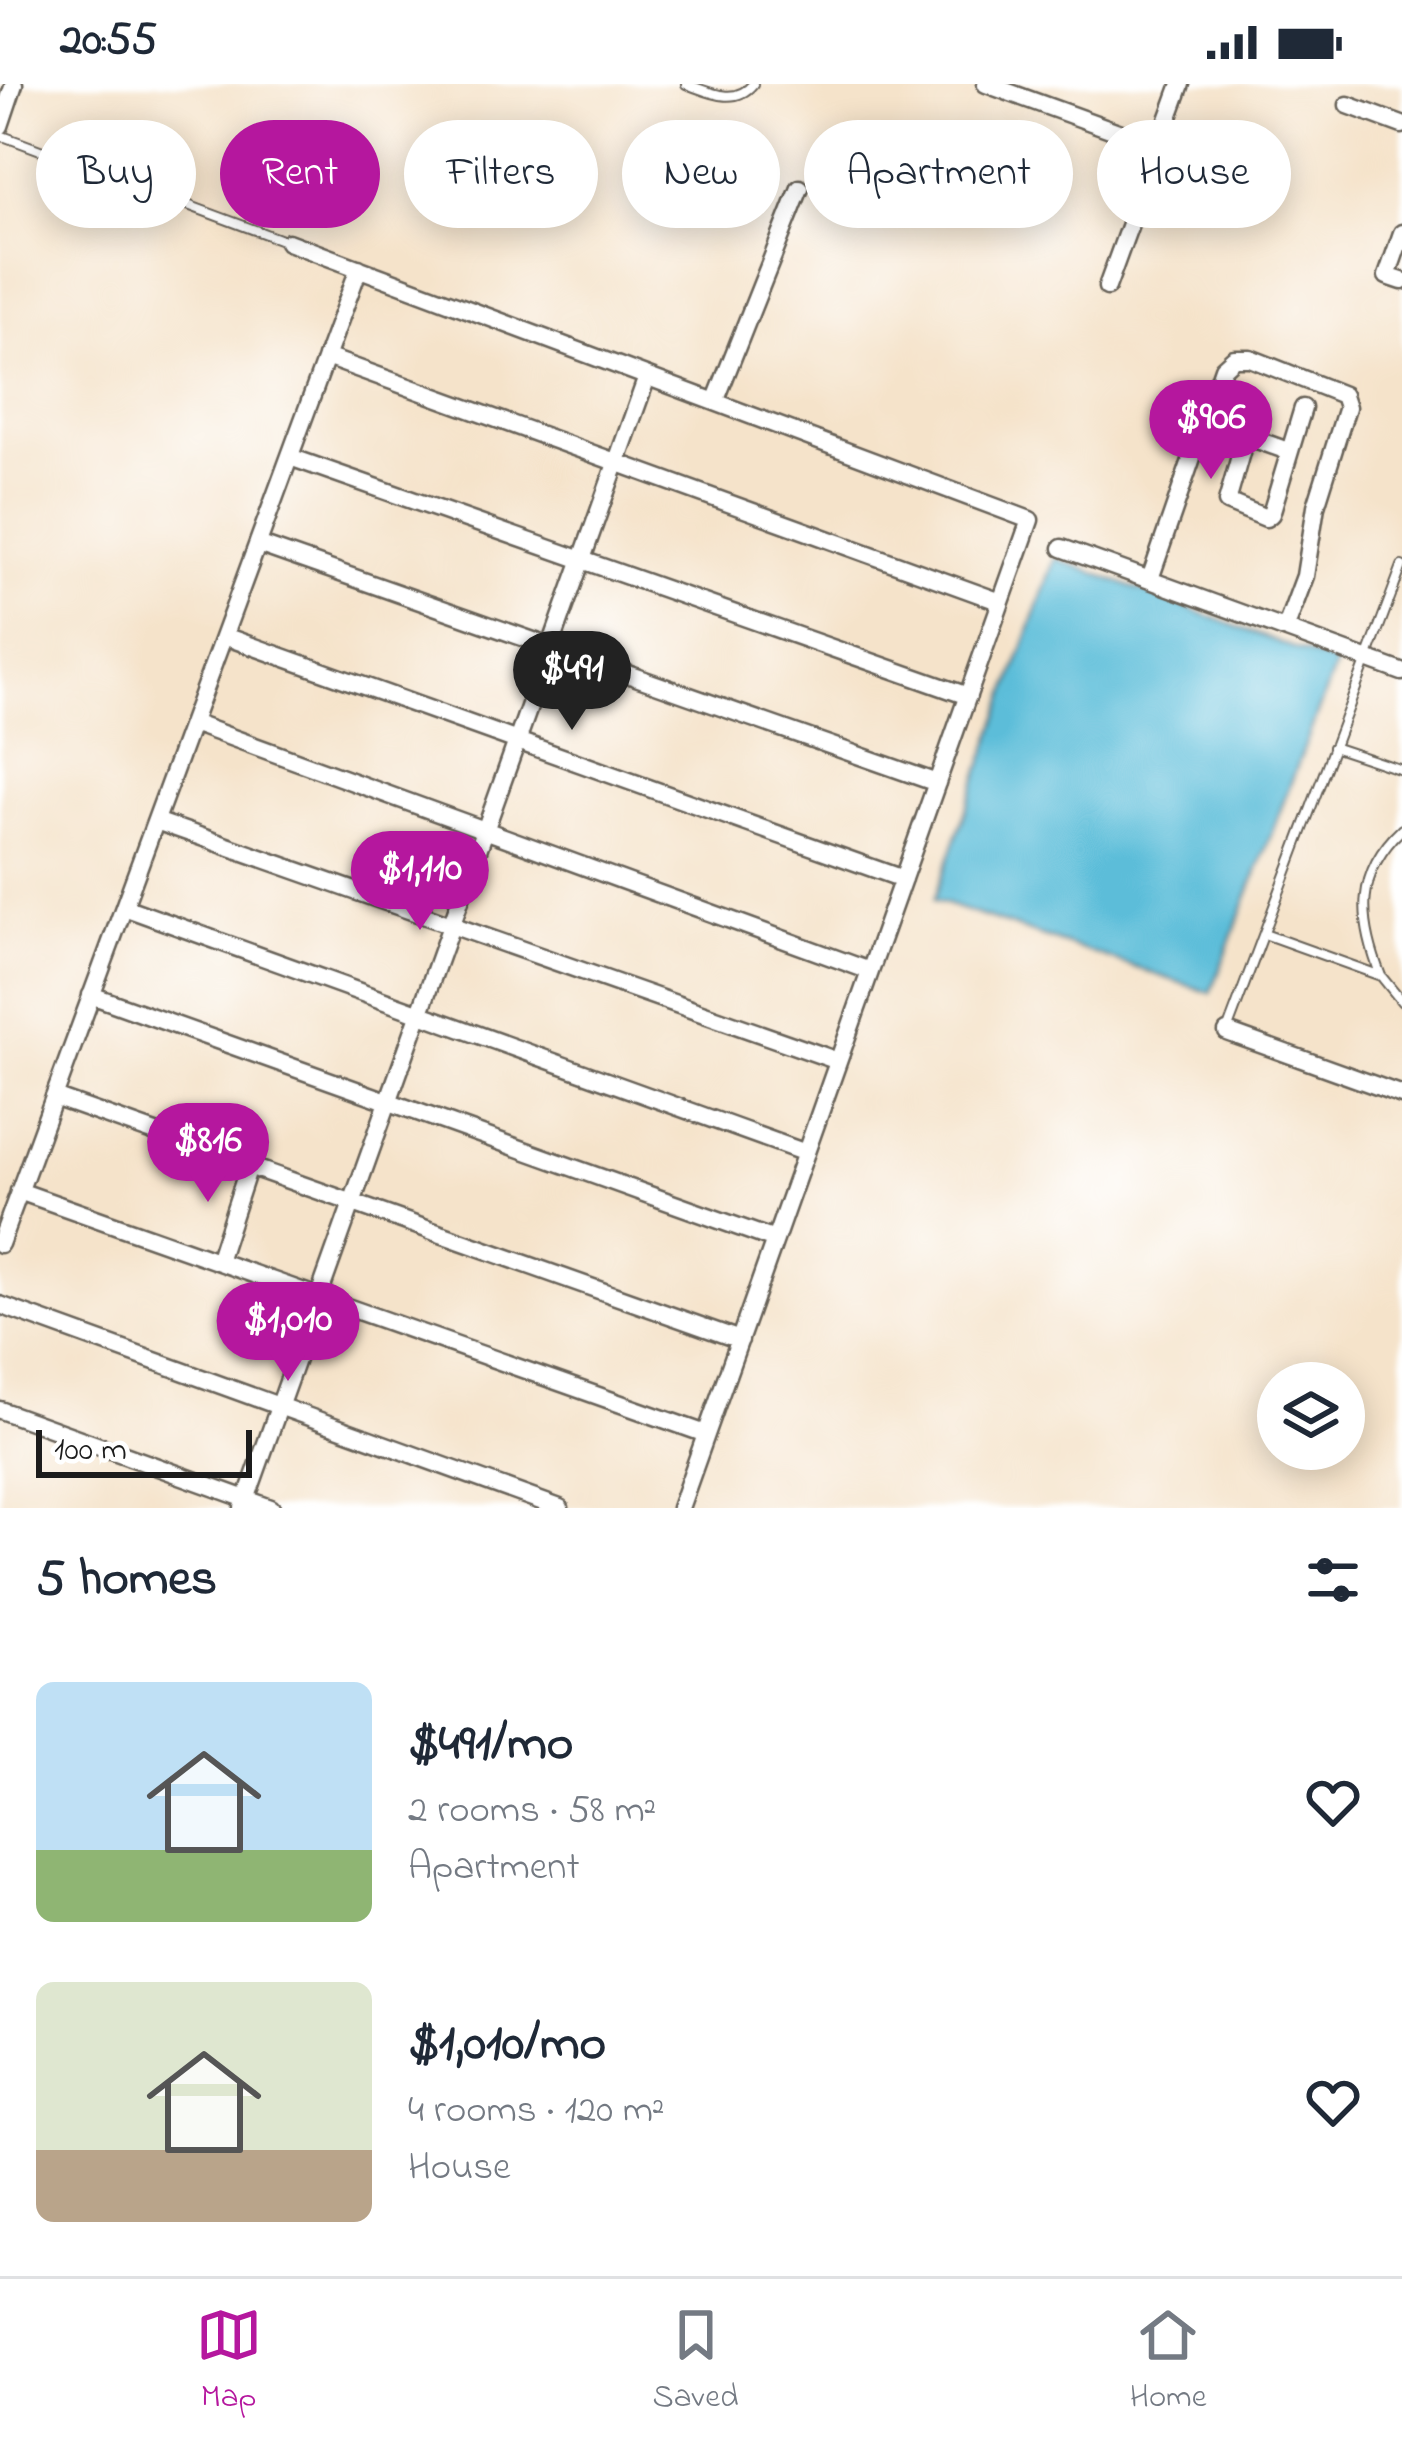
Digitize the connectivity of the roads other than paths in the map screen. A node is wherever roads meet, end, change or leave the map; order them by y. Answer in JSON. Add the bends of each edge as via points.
{"nodes":[{"id":1,"x":14,"y":84,"type":"edge"},
{"id":2,"x":686,"y":84,"type":"edge"},
{"id":3,"x":753,"y":84,"type":"edge"},
{"id":4,"x":986,"y":84,"type":"edge"},
{"id":5,"x":1181,"y":84,"type":"edge"},
{"id":6,"x":1348,"y":105,"type":"dead end"},
{"id":7,"x":1167,"y":120,"type":"edge"},
{"id":8,"x":1097,"y":124,"type":"edge"},
{"id":9,"x":1402,"y":125,"type":"edge"},
{"id":10,"x":0,"y":130,"type":"edge"},
{"id":11,"x":800,"y":188,"type":"dead end"},
{"id":12,"x":1127,"y":228,"type":"edge"},
{"id":13,"x":1402,"y":233,"type":"edge"},
{"id":14,"x":288,"y":242,"type":"joint"},
{"id":15,"x":359,"y":268,"type":"junction"},
{"id":16,"x":1402,"y":280,"type":"edge"},
{"id":17,"x":1106,"y":287,"type":"dead end"},
{"id":18,"x":326,"y":358,"type":"junction"},
{"id":19,"x":647,"y":376,"type":"junction"},
{"id":20,"x":716,"y":402,"type":"junction"},
{"id":21,"x":1303,"y":408,"type":"dead end"},
{"id":22,"x":1204,"y":421,"type":"junction"},
{"id":23,"x":1246,"y":435,"type":"junction"},
{"id":24,"x":1288,"y":451,"type":"junction"},
{"id":25,"x":290,"y":457,"type":"junction"},
{"id":26,"x":616,"y":463,"type":"junction"},
{"id":27,"x":258,"y":544,"type":"junction"},
{"id":28,"x":1062,"y":548,"type":"dead end"},
{"id":29,"x":581,"y":560,"type":"junction"},
{"id":30,"x":1402,"y":566,"type":"edge"},
{"id":31,"x":1150,"y":579,"type":"junction"},
{"id":32,"x":1001,"y":602,"type":"junction"},
{"id":33,"x":1286,"y":628,"type":"junction"},
{"id":34,"x":224,"y":636,"type":"junction"},
{"id":35,"x":550,"y":646,"type":"junction"},
{"id":36,"x":1364,"y":659,"type":"junction"},
{"id":37,"x":1402,"y":673,"type":"edge"},
{"id":38,"x":968,"y":696,"type":"junction"},
{"id":39,"x":192,"y":723,"type":"junction"},
{"id":40,"x":517,"y":741,"type":"junction"},
{"id":41,"x":1333,"y":747,"type":"junction"},
{"id":42,"x":1402,"y":770,"type":"edge"},
{"id":43,"x":937,"y":782,"type":"junction"},
{"id":44,"x":156,"y":821,"type":"junction"},
{"id":45,"x":1402,"y":829,"type":"edge"},
{"id":46,"x":485,"y":830,"type":"junction"},
{"id":47,"x":903,"y":879,"type":"junction"},
{"id":48,"x":124,"y":908,"type":"junction"},
{"id":49,"x":451,"y":925,"type":"junction"},
{"id":50,"x":1266,"y":934,"type":"junction"},
{"id":51,"x":870,"y":971,"type":"junction"},
{"id":52,"x":1381,"y":976,"type":"junction"},
{"id":53,"x":92,"y":995,"type":"junction"},
{"id":54,"x":1402,"y":1001,"type":"edge"},
{"id":55,"x":419,"y":1014,"type":"junction"},
{"id":56,"x":1227,"y":1032,"type":"joint"},
{"id":57,"x":838,"y":1061,"type":"junction"},
{"id":58,"x":1402,"y":1095,"type":"edge"},
{"id":59,"x":54,"y":1097,"type":"junction"},
{"id":60,"x":388,"y":1101,"type":"junction"},
{"id":61,"x":806,"y":1153,"type":"junction"},
{"id":62,"x":249,"y":1166,"type":"junction"},
{"id":63,"x":20,"y":1191,"type":"junction"},
{"id":64,"x":352,"y":1202,"type":"junction"},
{"id":65,"x":775,"y":1240,"type":"junction"},
{"id":66,"x":0,"y":1244,"type":"edge"},
{"id":67,"x":218,"y":1261,"type":"junction"},
{"id":68,"x":318,"y":1297,"type":"junction"},
{"id":69,"x":0,"y":1305,"type":"edge"},
{"id":70,"x":740,"y":1340,"type":"junction"},
{"id":71,"x":278,"y":1408,"type":"junction"},
{"id":72,"x":0,"y":1410,"type":"edge"},
{"id":73,"x":706,"y":1434,"type":"junction"},
{"id":74,"x":245,"y":1504,"type":"edge"},
{"id":75,"x":272,"y":1508,"type":"edge"},
{"id":76,"x":560,"y":1508,"type":"edge"},
{"id":77,"x":680,"y":1508,"type":"edge"}],
"edges":[{"from":1,"to":10,"type":"street"},
{"from":2,"to":3,"type":"lane","via":[[733,97]]},
{"from":4,"to":8,"type":"street"},
{"from":5,"to":7,"type":"street"},
{"from":6,"to":9,"type":"street"},
{"from":10,"to":14,"type":"lane"},
{"from":11,"to":20,"type":"street"},
{"from":12,"to":17,"type":"street"},
{"from":13,"to":16,"type":"street","via":[[1387,276]]},
{"from":14,"to":15,"type":"street"},
{"from":15,"to":18,"type":"street"},
{"from":15,"to":19,"type":"street"},
{"from":18,"to":25,"type":"street"},
{"from":18,"to":26,"type":"street"},
{"from":19,"to":20,"type":"street"},
{"from":19,"to":26,"type":"street"},
{"from":20,"to":32,"type":"street","via":[[1030,520]]},
{"from":21,"to":24,"type":"street"},
{"from":22,"to":23,"type":"street"},
{"from":22,"to":31,"type":"street"},
{"from":22,"to":33,"type":"street","via":[[1222,368],[1234,358],[1342,395],[1347,406]]},
{"from":23,"to":24,"type":"street"},
{"from":23,"to":24,"type":"street","via":[[1227,502],[1258,518],[1271,514]]},
{"from":25,"to":27,"type":"street"},
{"from":25,"to":29,"type":"street"},
{"from":26,"to":29,"type":"street"},
{"from":26,"to":32,"type":"street"},
{"from":27,"to":34,"type":"street"},
{"from":27,"to":35,"type":"street"},
{"from":28,"to":31,"type":"street"},
{"from":29,"to":35,"type":"street"},
{"from":29,"to":38,"type":"street"},
{"from":30,"to":36,"type":"lane"},
{"from":31,"to":33,"type":"street"},
{"from":32,"to":38,"type":"street"},
{"from":33,"to":36,"type":"street"},
{"from":34,"to":39,"type":"street"},
{"from":34,"to":40,"type":"street"},
{"from":35,"to":40,"type":"street"},
{"from":35,"to":43,"type":"street"},
{"from":36,"to":37,"type":"street"},
{"from":36,"to":41,"type":"lane"},
{"from":38,"to":43,"type":"street"},
{"from":39,"to":44,"type":"street"},
{"from":39,"to":46,"type":"street"},
{"from":40,"to":46,"type":"street"},
{"from":40,"to":47,"type":"street"},
{"from":41,"to":42,"type":"lane"},
{"from":41,"to":50,"type":"lane"},
{"from":43,"to":47,"type":"street"},
{"from":44,"to":48,"type":"street"},
{"from":44,"to":49,"type":"street"},
{"from":45,"to":52,"type":"lane","via":[[1371,867],[1363,907]]},
{"from":46,"to":49,"type":"street"},
{"from":46,"to":51,"type":"street"},
{"from":47,"to":51,"type":"street"},
{"from":48,"to":53,"type":"street"},
{"from":48,"to":55,"type":"street"},
{"from":49,"to":55,"type":"street"},
{"from":49,"to":57,"type":"street"},
{"from":50,"to":52,"type":"lane"},
{"from":50,"to":56,"type":"lane"},
{"from":51,"to":57,"type":"street"},
{"from":52,"to":54,"type":"lane"},
{"from":53,"to":59,"type":"street"},
{"from":53,"to":60,"type":"street"},
{"from":55,"to":60,"type":"street"},
{"from":55,"to":61,"type":"street"},
{"from":56,"to":58,"type":"street"},
{"from":57,"to":61,"type":"street"},
{"from":59,"to":62,"type":"street"},
{"from":59,"to":63,"type":"street"},
{"from":60,"to":64,"type":"street"},
{"from":60,"to":65,"type":"street"},
{"from":61,"to":65,"type":"street"},
{"from":62,"to":64,"type":"street"},
{"from":62,"to":67,"type":"street"},
{"from":63,"to":66,"type":"street"},
{"from":63,"to":67,"type":"street"},
{"from":64,"to":68,"type":"street"},
{"from":64,"to":70,"type":"street"},
{"from":65,"to":70,"type":"street"},
{"from":67,"to":68,"type":"street"},
{"from":68,"to":71,"type":"street"},
{"from":68,"to":73,"type":"street"},
{"from":69,"to":71,"type":"street"},
{"from":70,"to":73,"type":"street"},
{"from":71,"to":74,"type":"street"},
{"from":71,"to":76,"type":"street"},
{"from":72,"to":74,"type":"street"},
{"from":73,"to":77,"type":"street"},
{"from":74,"to":75,"type":"street"}]}
